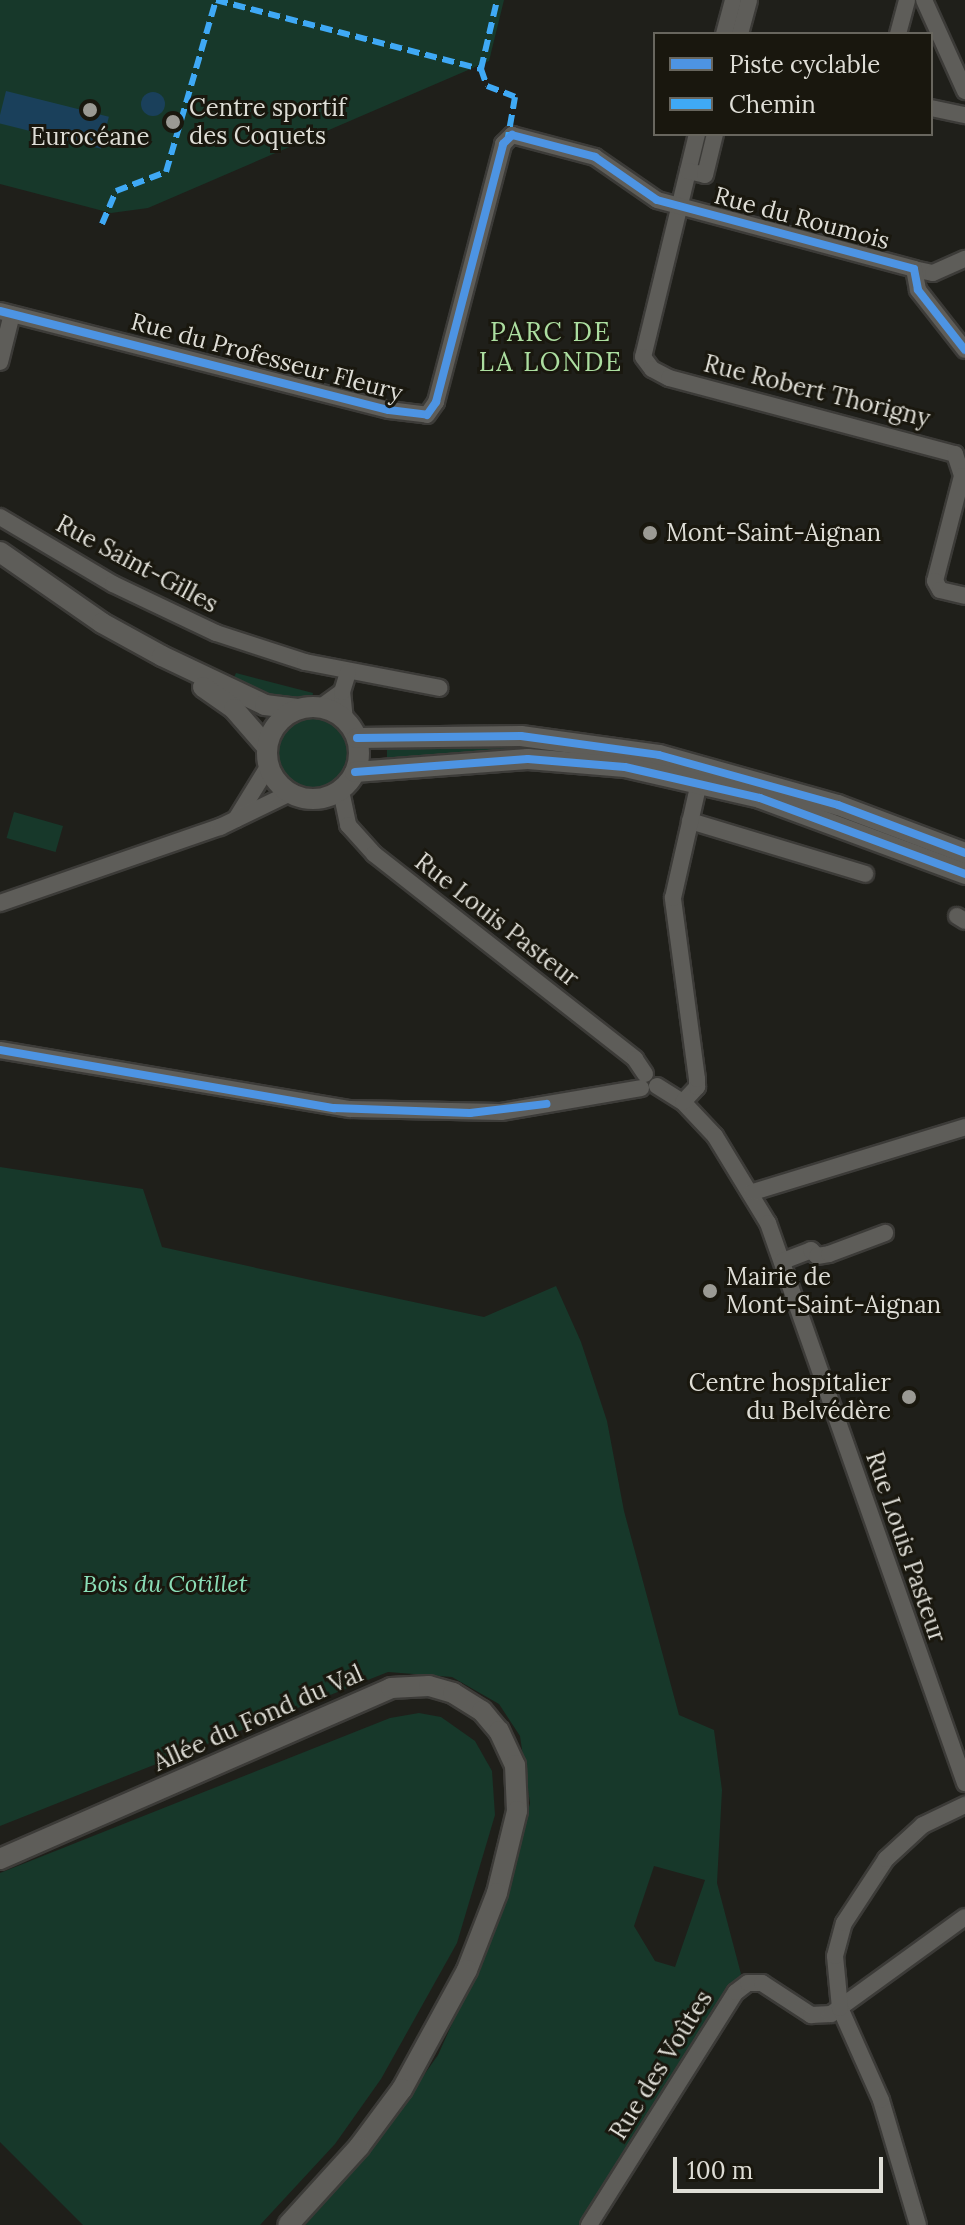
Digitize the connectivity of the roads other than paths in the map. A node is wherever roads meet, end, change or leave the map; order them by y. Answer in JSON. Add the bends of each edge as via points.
{"nodes":[{"id":1,"x":733,"y":0,"type":"edge"},
{"id":2,"x":749,"y":0,"type":"edge"},
{"id":3,"x":907,"y":0,"type":"edge"},
{"id":4,"x":924,"y":0,"type":"edge"},
{"id":5,"x":725,"y":32,"type":"edge"},
{"id":6,"x":741,"y":32,"type":"edge"},
{"id":7,"x":899,"y":32,"type":"edge"},
{"id":8,"x":965,"y":91,"type":"edge"},
{"id":9,"x":933,"y":108,"type":"edge"},
{"id":10,"x":965,"y":115,"type":"edge"},
{"id":11,"x":697,"y":136,"type":"edge"},
{"id":12,"x":715,"y":136,"type":"edge"},
{"id":13,"x":508,"y":137,"type":"joint"},
{"id":14,"x":688,"y":171,"type":"junction"},
{"id":15,"x":678,"y":204,"type":"junction"},
{"id":16,"x":965,"y":259,"type":"edge"},
{"id":17,"x":914,"y":269,"type":"junction"},
{"id":18,"x":6,"y":312,"type":"edge"},
{"id":19,"x":965,"y":350,"type":"edge"},
{"id":20,"x":0,"y":362,"type":"edge"},
{"id":21,"x":0,"y":517,"type":"edge"},
{"id":22,"x":0,"y":552,"type":"edge"},
{"id":23,"x":965,"y":596,"type":"edge"},
{"id":24,"x":162,"y":656,"type":"junction"},
{"id":25,"x":348,"y":672,"type":"junction"},
{"id":26,"x":440,"y":688,"type":"dead end"},
{"id":27,"x":342,"y":692,"type":"junction"},
{"id":28,"x":321,"y":707,"type":"junction"},
{"id":29,"x":298,"y":709,"type":"junction"},
{"id":30,"x":345,"y":720,"type":"junction"},
{"id":31,"x":357,"y":738,"type":"junction"},
{"id":32,"x":268,"y":757,"type":"junction"},
{"id":33,"x":355,"y":772,"type":"junction"},
{"id":34,"x":701,"y":774,"type":"junction"},
{"id":35,"x":341,"y":791,"type":"junction"},
{"id":36,"x":290,"y":793,"type":"junction"},
{"id":37,"x":235,"y":820,"type":"junction"},
{"id":38,"x":690,"y":821,"type":"junction"},
{"id":39,"x":965,"y":853,"type":"edge"},
{"id":40,"x":865,"y":874,"type":"dead end"},
{"id":41,"x":965,"y":874,"type":"edge"},
{"id":42,"x":0,"y":903,"type":"edge"},
{"id":43,"x":0,"y":1050,"type":"edge"},
{"id":44,"x":648,"y":1083,"type":"junction"},
{"id":45,"x":683,"y":1102,"type":"junction"},
{"id":46,"x":965,"y":1127,"type":"edge"},
{"id":47,"x":753,"y":1192,"type":"junction"},
{"id":48,"x":885,"y":1233,"type":"dead end"},
{"id":49,"x":783,"y":1261,"type":"junction"},
{"id":50,"x":965,"y":1783,"type":"edge"},
{"id":51,"x":965,"y":1805,"type":"edge"},
{"id":52,"x":0,"y":1859,"type":"edge"},
{"id":53,"x":965,"y":1917,"type":"edge"},
{"id":54,"x":840,"y":2008,"type":"junction"},
{"id":55,"x":288,"y":2225,"type":"edge"},
{"id":56,"x":589,"y":2225,"type":"edge"},
{"id":57,"x":918,"y":2225,"type":"edge"}],
"edges":[{"from":1,"to":5,"type":"street"},
{"from":2,"to":6,"type":"street"},
{"from":3,"to":7,"type":"street"},
{"from":4,"to":8,"type":"street"},
{"from":9,"to":10,"type":"street"},
{"from":11,"to":14,"type":"street"},
{"from":12,"to":14,"type":"street","via":[[705,175]]},
{"from":13,"to":15,"type":"street","name":"Rue du Roumois","via":[[595,157],[651,197]]},
{"from":13,"to":18,"type":"street","name":"Rue du Professeur Fleury","via":[[436,402],[427,415],[402,414]]},
{"from":14,"to":15,"type":"street"},
{"from":15,"to":17,"type":"street","name":"Rue du Roumois"},
{"from":15,"to":23,"type":"street","name":"Rue Robert Thorigny","via":[[644,338],[647,363],[669,378],[955,454],[962,476],[935,581],[940,590]]},
{"from":16,"to":17,"type":"street","via":[[933,273]]},
{"from":17,"to":19,"type":"street","name":"Rue du Roumois","via":[[918,290]]},
{"from":18,"to":20,"type":"street"},
{"from":21,"to":25,"type":"street","name":"Rue Saint-Gilles","via":[[113,584],[216,633]]},
{"from":22,"to":24,"type":"street","via":[[102,623]]},
{"from":24,"to":29,"type":"street","via":[[255,701]]},
{"from":24,"to":32,"type":"street","via":[[234,709]]},
{"from":25,"to":26,"type":"street","name":"Rue Saint-Gilles"},
{"from":25,"to":27,"type":"street"},
{"from":27,"to":28,"type":"street"},
{"from":27,"to":30,"type":"street"},
{"from":28,"to":29,"type":"street"},
{"from":28,"to":30,"type":"street"},
{"from":29,"to":32,"type":"street","via":[[277,724]]},
{"from":30,"to":31,"type":"street"},
{"from":31,"to":33,"type":"street"},
{"from":31,"to":34,"type":"street","via":[[521,736]]},
{"from":32,"to":36,"type":"street"},
{"from":32,"to":37,"type":"street"},
{"from":33,"to":34,"type":"street","via":[[561,760]]},
{"from":33,"to":35,"type":"street"},
{"from":34,"to":38,"type":"street"},
{"from":34,"to":39,"type":"street","via":[[838,805]]},
{"from":34,"to":41,"type":"street"},
{"from":35,"to":36,"type":"street","via":[[316,799]]},
{"from":35,"to":44,"type":"street","name":"Rue Louis Pasteur","via":[[348,825],[374,854],[635,1059]]},
{"from":36,"to":37,"type":"street"},
{"from":37,"to":42,"type":"street"},
{"from":38,"to":40,"type":"street"},
{"from":38,"to":45,"type":"street","via":[[673,898],[697,1079],[697,1087]]},
{"from":43,"to":44,"type":"street","via":[[350,1109],[501,1112]]},
{"from":44,"to":45,"type":"street","name":"Rue Louis Pasteur"},
{"from":45,"to":47,"type":"street","name":"Rue Louis Pasteur","via":[[728,1152]]},
{"from":46,"to":47,"type":"street"},
{"from":47,"to":49,"type":"street","name":"Rue Louis Pasteur"},
{"from":48,"to":49,"type":"street","via":[[829,1254],[817,1256],[811,1250]]},
{"from":49,"to":50,"type":"street","name":"Rue Louis Pasteur"},
{"from":51,"to":54,"type":"street","via":[[923,1825],[899,1844],[852,1910],[835,1956]]},
{"from":52,"to":55,"type":"street","name":"Allée du Fond du Val","via":[[391,1688],[429,1686],[453,1693],[482,1711],[499,1731],[515,1765],[517,1811],[497,1893],[467,1970],[402,2089],[359,2147]]},
{"from":53,"to":54,"type":"street"},
{"from":54,"to":56,"type":"street","name":"Rue des Voûtes","via":[[823,2017],[811,2015],[762,1983],[748,1983],[736,1992]]},
{"from":54,"to":57,"type":"street","via":[[881,2100]]}]}
